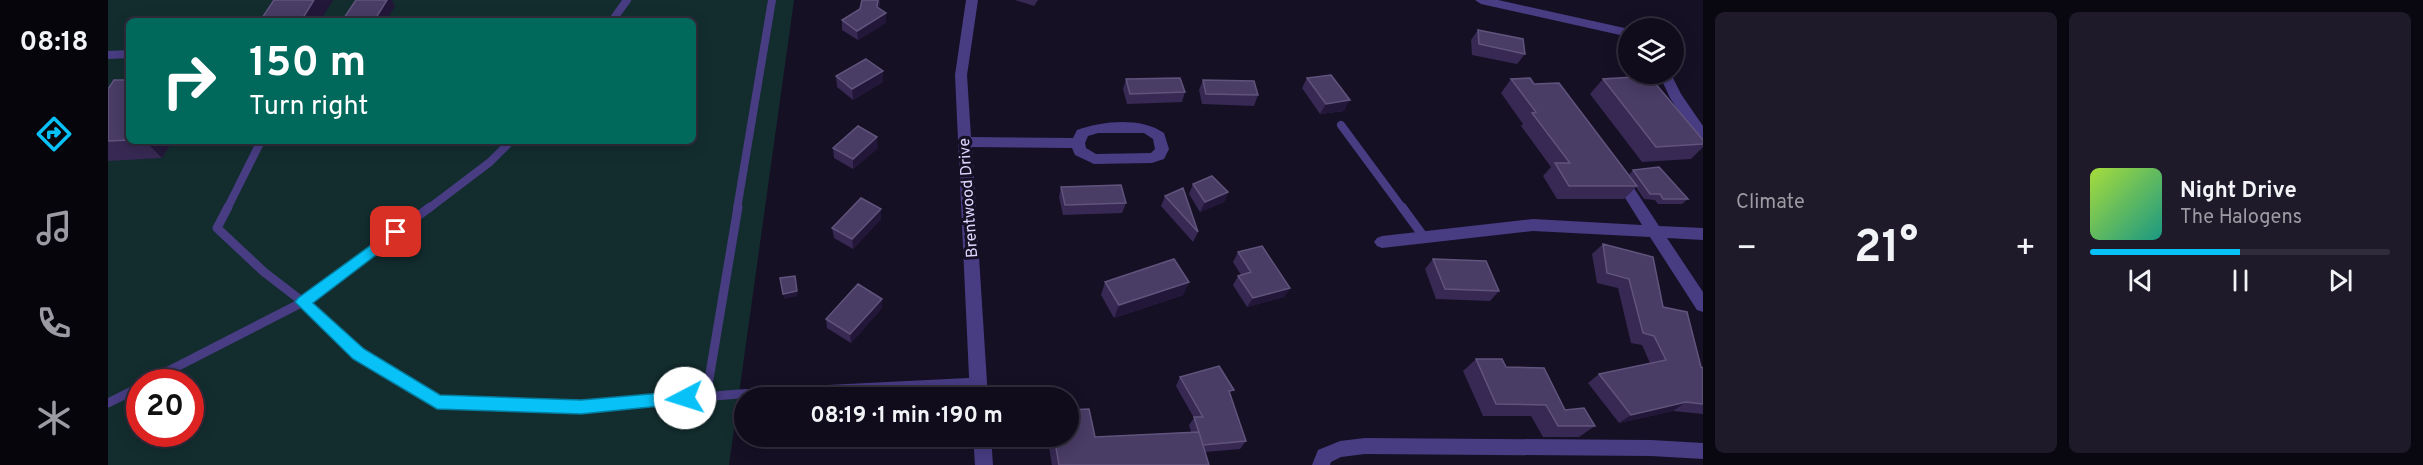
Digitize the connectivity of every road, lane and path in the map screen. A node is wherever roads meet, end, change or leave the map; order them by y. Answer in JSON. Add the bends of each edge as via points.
{"nodes":[{"id":1,"x":627,"y":0,"type":"edge"},
{"id":2,"x":772,"y":0,"type":"edge"},
{"id":3,"x":972,"y":0,"type":"edge"},
{"id":4,"x":1481,"y":0,"type":"edge"},
{"id":5,"x":614,"y":18,"type":"edge"},
{"id":6,"x":1618,"y":31,"type":"edge"},
{"id":7,"x":126,"y":54,"type":"edge"},
{"id":8,"x":108,"y":55,"type":"edge"},
{"id":9,"x":1670,"y":84,"type":"edge"},
{"id":10,"x":1341,"y":125,"type":"dead end"},
{"id":11,"x":1703,"y":136,"type":"edge"},
{"id":12,"x":964,"y":142,"type":"junction"},
{"id":13,"x":1078,"y":143,"type":"junction"},
{"id":14,"x":259,"y":144,"type":"edge"},
{"id":15,"x":508,"y":144,"type":"edge"},
{"id":16,"x":1610,"y":163,"type":"edge"},
{"id":17,"x":1656,"y":231,"type":"junction"},
{"id":18,"x":1703,"y":234,"type":"edge"},
{"id":19,"x":1424,"y":237,"type":"junction"},
{"id":20,"x":1382,"y":242,"type":"dead end"},
{"id":21,"x":303,"y":302,"type":"junction"},
{"id":22,"x":1703,"y":305,"type":"edge"},
{"id":23,"x":172,"y":369,"type":"edge"},
{"id":24,"x":978,"y":382,"type":"junction"},
{"id":25,"x":978,"y":387,"type":"edge"},
{"id":26,"x":126,"y":394,"type":"edge"},
{"id":27,"x":706,"y":397,"type":"junction"},
{"id":28,"x":108,"y":403,"type":"edge"},
{"id":29,"x":983,"y":447,"type":"edge"},
{"id":30,"x":1703,"y":452,"type":"edge"},
{"id":31,"x":984,"y":465,"type":"edge"},
{"id":32,"x":1322,"y":465,"type":"edge"}],
"edges":[{"from":1,"to":5,"type":"lane"},
{"from":2,"to":27,"type":"lane"},
{"from":3,"to":12,"type":"street","name":"Brentwood Drive","via":[[961,75]]},
{"from":4,"to":6,"type":"street"},
{"from":7,"to":8,"type":"lane"},
{"from":9,"to":11,"type":"street"},
{"from":10,"to":19,"type":"lane"},
{"from":12,"to":13,"type":"street"},
{"from":12,"to":24,"type":"street","name":"Brentwood Drive"},
{"from":13,"to":13,"type":"street","via":[[1082,134],[1097,128],[1147,128],[1160,136],[1162,149],[1152,158],[1094,159],[1080,151]]},
{"from":14,"to":21,"type":"lane","via":[[216,228]]},
{"from":15,"to":21,"type":"lane","via":[[490,162]]},
{"from":16,"to":17,"type":"street"},
{"from":17,"to":18,"type":"street"},
{"from":17,"to":19,"type":"street","via":[[1533,225]]},
{"from":17,"to":22,"type":"street"},
{"from":19,"to":20,"type":"street"},
{"from":21,"to":23,"type":"lane"},
{"from":21,"to":27,"type":"lane","via":[[358,354],[437,402],[581,407]]},
{"from":24,"to":25,"type":"street","name":"Brentwood Drive"},
{"from":24,"to":27,"type":"lane"},
{"from":26,"to":28,"type":"lane"},
{"from":29,"to":31,"type":"street"},
{"from":30,"to":32,"type":"street","via":[[1651,448],[1365,446],[1340,449],[1324,456]]}]}
